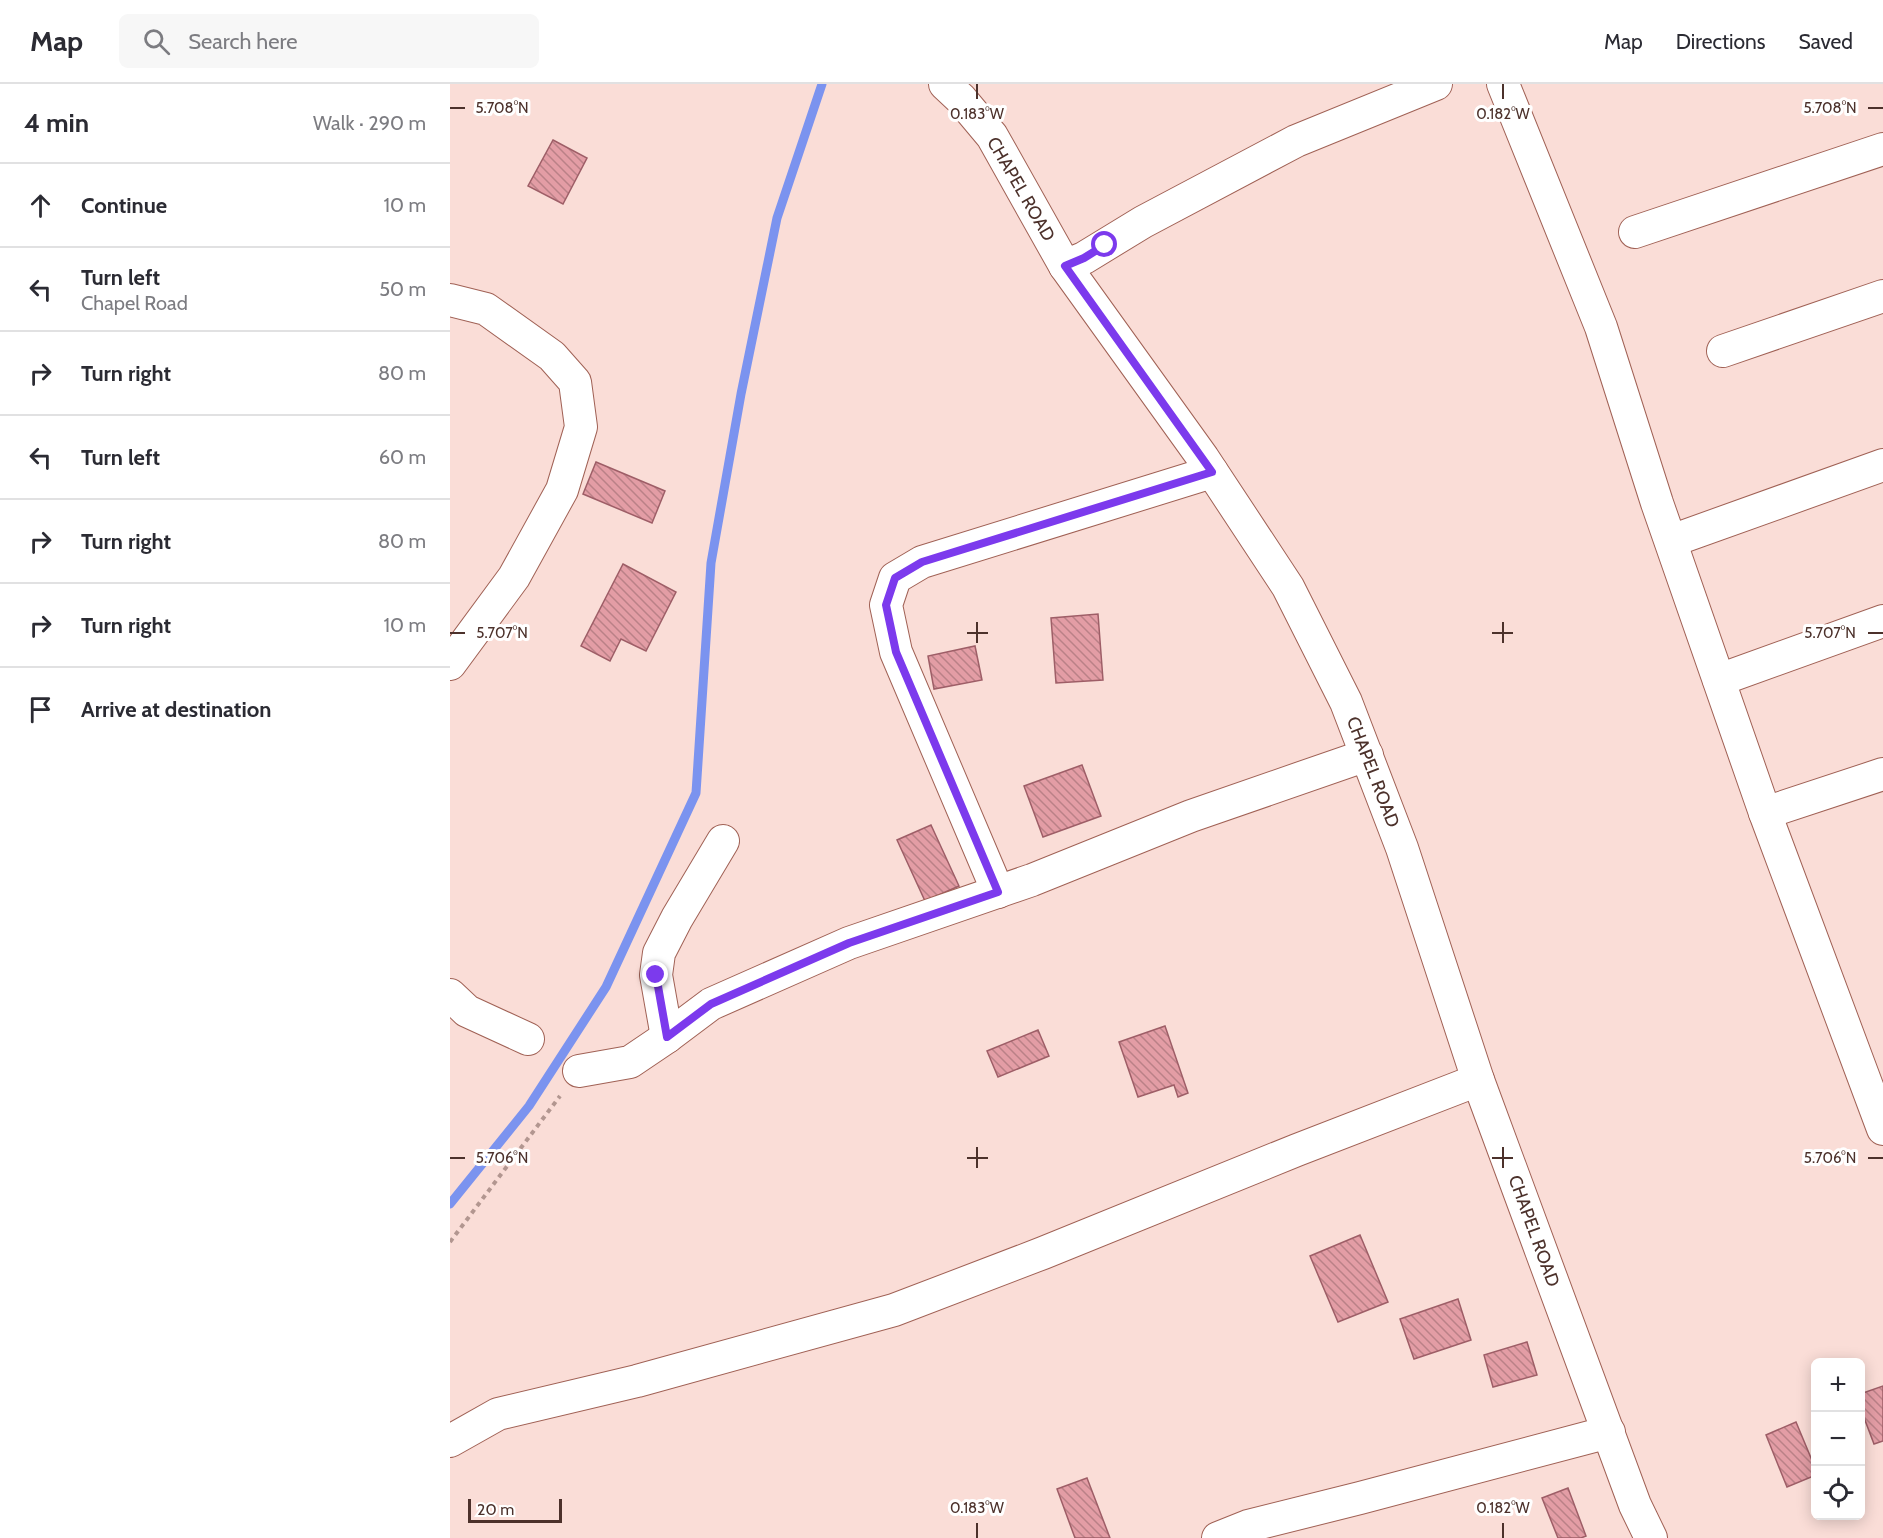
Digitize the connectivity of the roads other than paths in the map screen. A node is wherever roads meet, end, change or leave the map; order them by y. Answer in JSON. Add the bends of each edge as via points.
{"nodes":[{"id":1,"x":945,"y":84,"type":"edge"},
{"id":2,"x":1436,"y":84,"type":"edge"},
{"id":3,"x":1503,"y":84,"type":"edge"},
{"id":4,"x":1883,"y":149,"type":"edge"},
{"id":5,"x":1635,"y":232,"type":"dead end"},
{"id":6,"x":1065,"y":266,"type":"junction"},
{"id":7,"x":1883,"y":296,"type":"edge"},
{"id":8,"x":450,"y":300,"type":"edge"},
{"id":9,"x":1723,"y":351,"type":"dead end"},
{"id":10,"x":1883,"y":465,"type":"edge"},
{"id":11,"x":1212,"y":472,"type":"junction"},
{"id":12,"x":1671,"y":541,"type":"junction"},
{"id":13,"x":1883,"y":621,"type":"edge"},
{"id":14,"x":450,"y":664,"type":"edge"},
{"id":15,"x":1719,"y":680,"type":"junction"},
{"id":16,"x":1367,"y":755,"type":"junction"},
{"id":17,"x":1883,"y":774,"type":"edge"},
{"id":18,"x":1765,"y":813,"type":"junction"},
{"id":19,"x":723,"y":842,"type":"dead end"},
{"id":20,"x":998,"y":892,"type":"junction"},
{"id":21,"x":450,"y":995,"type":"edge"},
{"id":22,"x":667,"y":1037,"type":"junction"},
{"id":23,"x":528,"y":1039,"type":"dead end"},
{"id":24,"x":579,"y":1071,"type":"road end"},
{"id":25,"x":1478,"y":1080,"type":"junction"},
{"id":26,"x":1883,"y":1129,"type":"edge"},
{"id":27,"x":1609,"y":1432,"type":"junction"},
{"id":28,"x":450,"y":1441,"type":"edge"},
{"id":29,"x":1218,"y":1538,"type":"edge"},
{"id":30,"x":1651,"y":1538,"type":"edge"}],
"edges":[{"from":1,"to":6,"type":"street","name":"CHAPEL ROAD","via":[[992,136]]},
{"from":2,"to":6,"type":"street","via":[[1296,141]]},
{"from":3,"to":12,"type":"street","via":[[1601,327]]},
{"from":4,"to":5,"type":"street"},
{"from":6,"to":11,"type":"street","name":"CHAPEL ROAD"},
{"from":7,"to":9,"type":"street"},
{"from":8,"to":14,"type":"street","via":[[486,309],[552,356],[575,382],[581,427],[562,490],[514,577]]},
{"from":10,"to":12,"type":"street"},
{"from":11,"to":16,"type":"street","name":"CHAPEL ROAD","via":[[1288,587],[1346,702]]},
{"from":11,"to":20,"type":"street","via":[[922,562],[895,578],[886,605],[896,652]]},
{"from":12,"to":15,"type":"street"},
{"from":13,"to":15,"type":"street"},
{"from":15,"to":18,"type":"street"},
{"from":16,"to":20,"type":"street","via":[[1191,816]]},
{"from":16,"to":25,"type":"street","name":"CHAPEL ROAD","via":[[1402,848]]},
{"from":17,"to":18,"type":"street"},
{"from":18,"to":26,"type":"street"},
{"from":19,"to":22,"type":"street","via":[[659,953],[656,975]]},
{"from":20,"to":22,"type":"street","via":[[849,943],[711,1004]]},
{"from":21,"to":23,"type":"street","via":[[467,1011]]},
{"from":22,"to":24,"type":"street","via":[[630,1062]]},
{"from":25,"to":27,"type":"street","name":"CHAPEL ROAD"},
{"from":25,"to":28,"type":"street","via":[[894,1310],[637,1381],[498,1414]]},
{"from":27,"to":29,"type":"street","via":[[1248,1526]]},
{"from":27,"to":30,"type":"street","name":"CHAPEL ROAD"}]}
